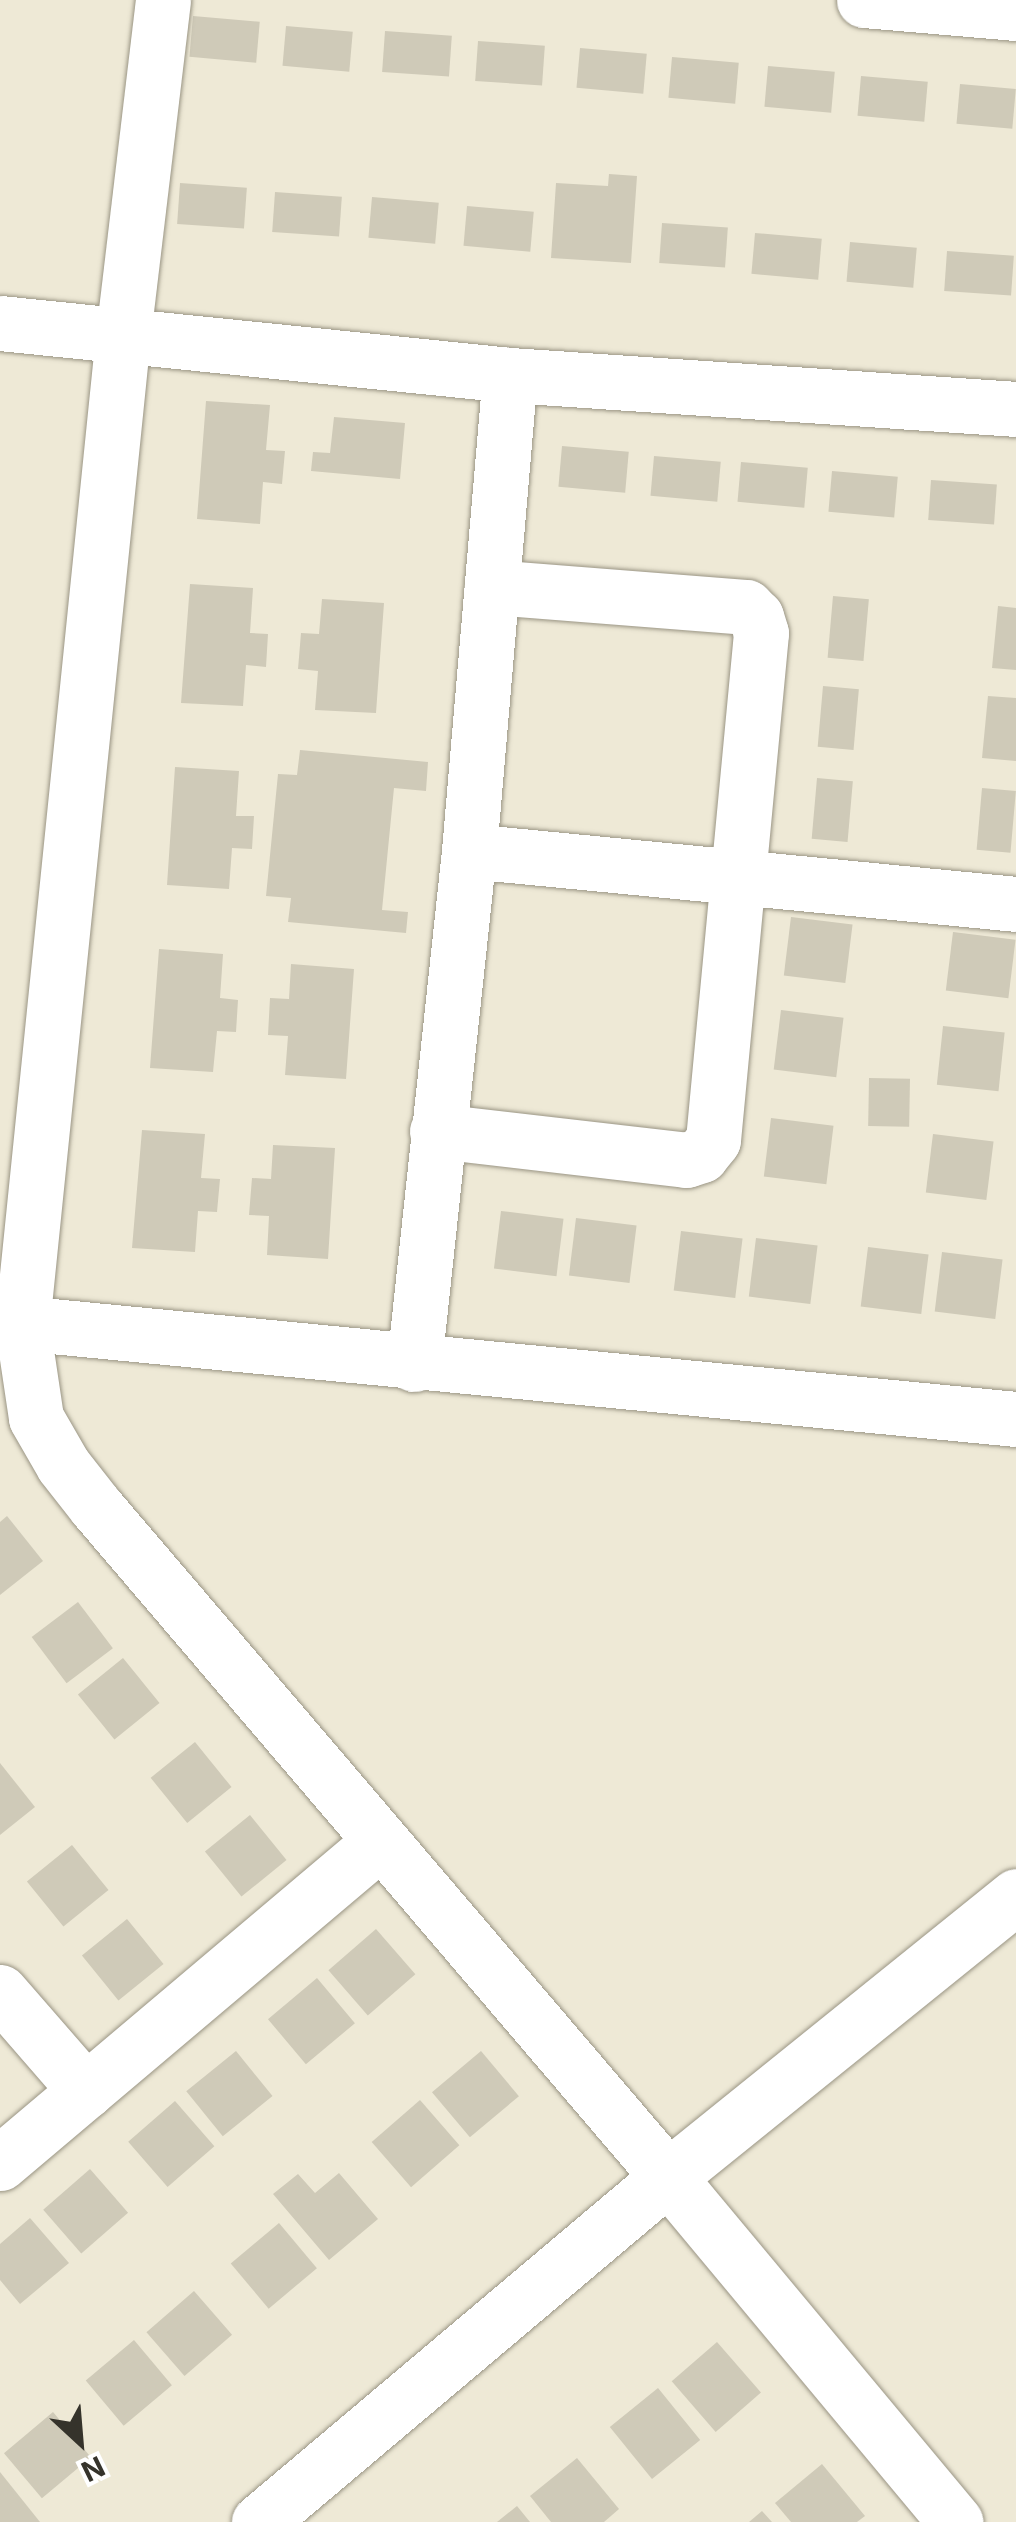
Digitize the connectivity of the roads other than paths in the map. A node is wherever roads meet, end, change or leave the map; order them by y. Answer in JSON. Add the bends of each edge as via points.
{"nodes":[{"id":1,"x":164,"y":0,"type":"edge"},
{"id":2,"x":864,"y":0,"type":"edge"},
{"id":3,"x":1016,"y":12,"type":"edge"},
{"id":4,"x":0,"y":322,"type":"edge"},
{"id":5,"x":124,"y":335,"type":"junction"},
{"id":6,"x":510,"y":376,"type":"junction"},
{"id":7,"x":1016,"y":408,"type":"edge"},
{"id":8,"x":492,"y":587,"type":"junction"},
{"id":9,"x":469,"y":851,"type":"junction"},
{"id":10,"x":736,"y":876,"type":"junction"},
{"id":11,"x":1016,"y":904,"type":"edge"},
{"id":12,"x":436,"y":1131,"type":"junction"},
{"id":13,"x":11,"y":1323,"type":"edge"},
{"id":14,"x":414,"y":1364,"type":"junction"},
{"id":15,"x":1016,"y":1419,"type":"edge"},
{"id":16,"x":380,"y":1842,"type":"junction"},
{"id":17,"x":1016,"y":1896,"type":"edge"},
{"id":18,"x":0,"y":1992,"type":"edge"},
{"id":19,"x":86,"y":2091,"type":"junction"},
{"id":20,"x":0,"y":2163,"type":"edge"},
{"id":21,"x":668,"y":2176,"type":"junction"},
{"id":22,"x":259,"y":2522,"type":"edge"},
{"id":23,"x":955,"y":2522,"type":"edge"}],
"edges":[{"from":1,"to":5,"type":"street"},
{"from":2,"to":3,"type":"street"},
{"from":4,"to":5,"type":"street"},
{"from":5,"to":6,"type":"street"},
{"from":5,"to":13,"type":"street"},
{"from":6,"to":7,"type":"street"},
{"from":6,"to":8,"type":"street"},
{"from":8,"to":9,"type":"street"},
{"from":8,"to":10,"type":"street","via":[[746,607],[756,618],[760,634]]},
{"from":9,"to":10,"type":"street"},
{"from":9,"to":12,"type":"street"},
{"from":10,"to":11,"type":"street"},
{"from":10,"to":12,"type":"street","via":[[713,1140],[701,1155],[686,1160]]},
{"from":12,"to":14,"type":"street"},
{"from":13,"to":14,"type":"street"},
{"from":13,"to":16,"type":"street","via":[[36,1418],[63,1464]]},
{"from":14,"to":15,"type":"street"},
{"from":16,"to":19,"type":"street"},
{"from":16,"to":21,"type":"street"},
{"from":17,"to":21,"type":"street"},
{"from":18,"to":19,"type":"street"},
{"from":19,"to":20,"type":"street"},
{"from":21,"to":22,"type":"street"},
{"from":21,"to":23,"type":"street"}]}
